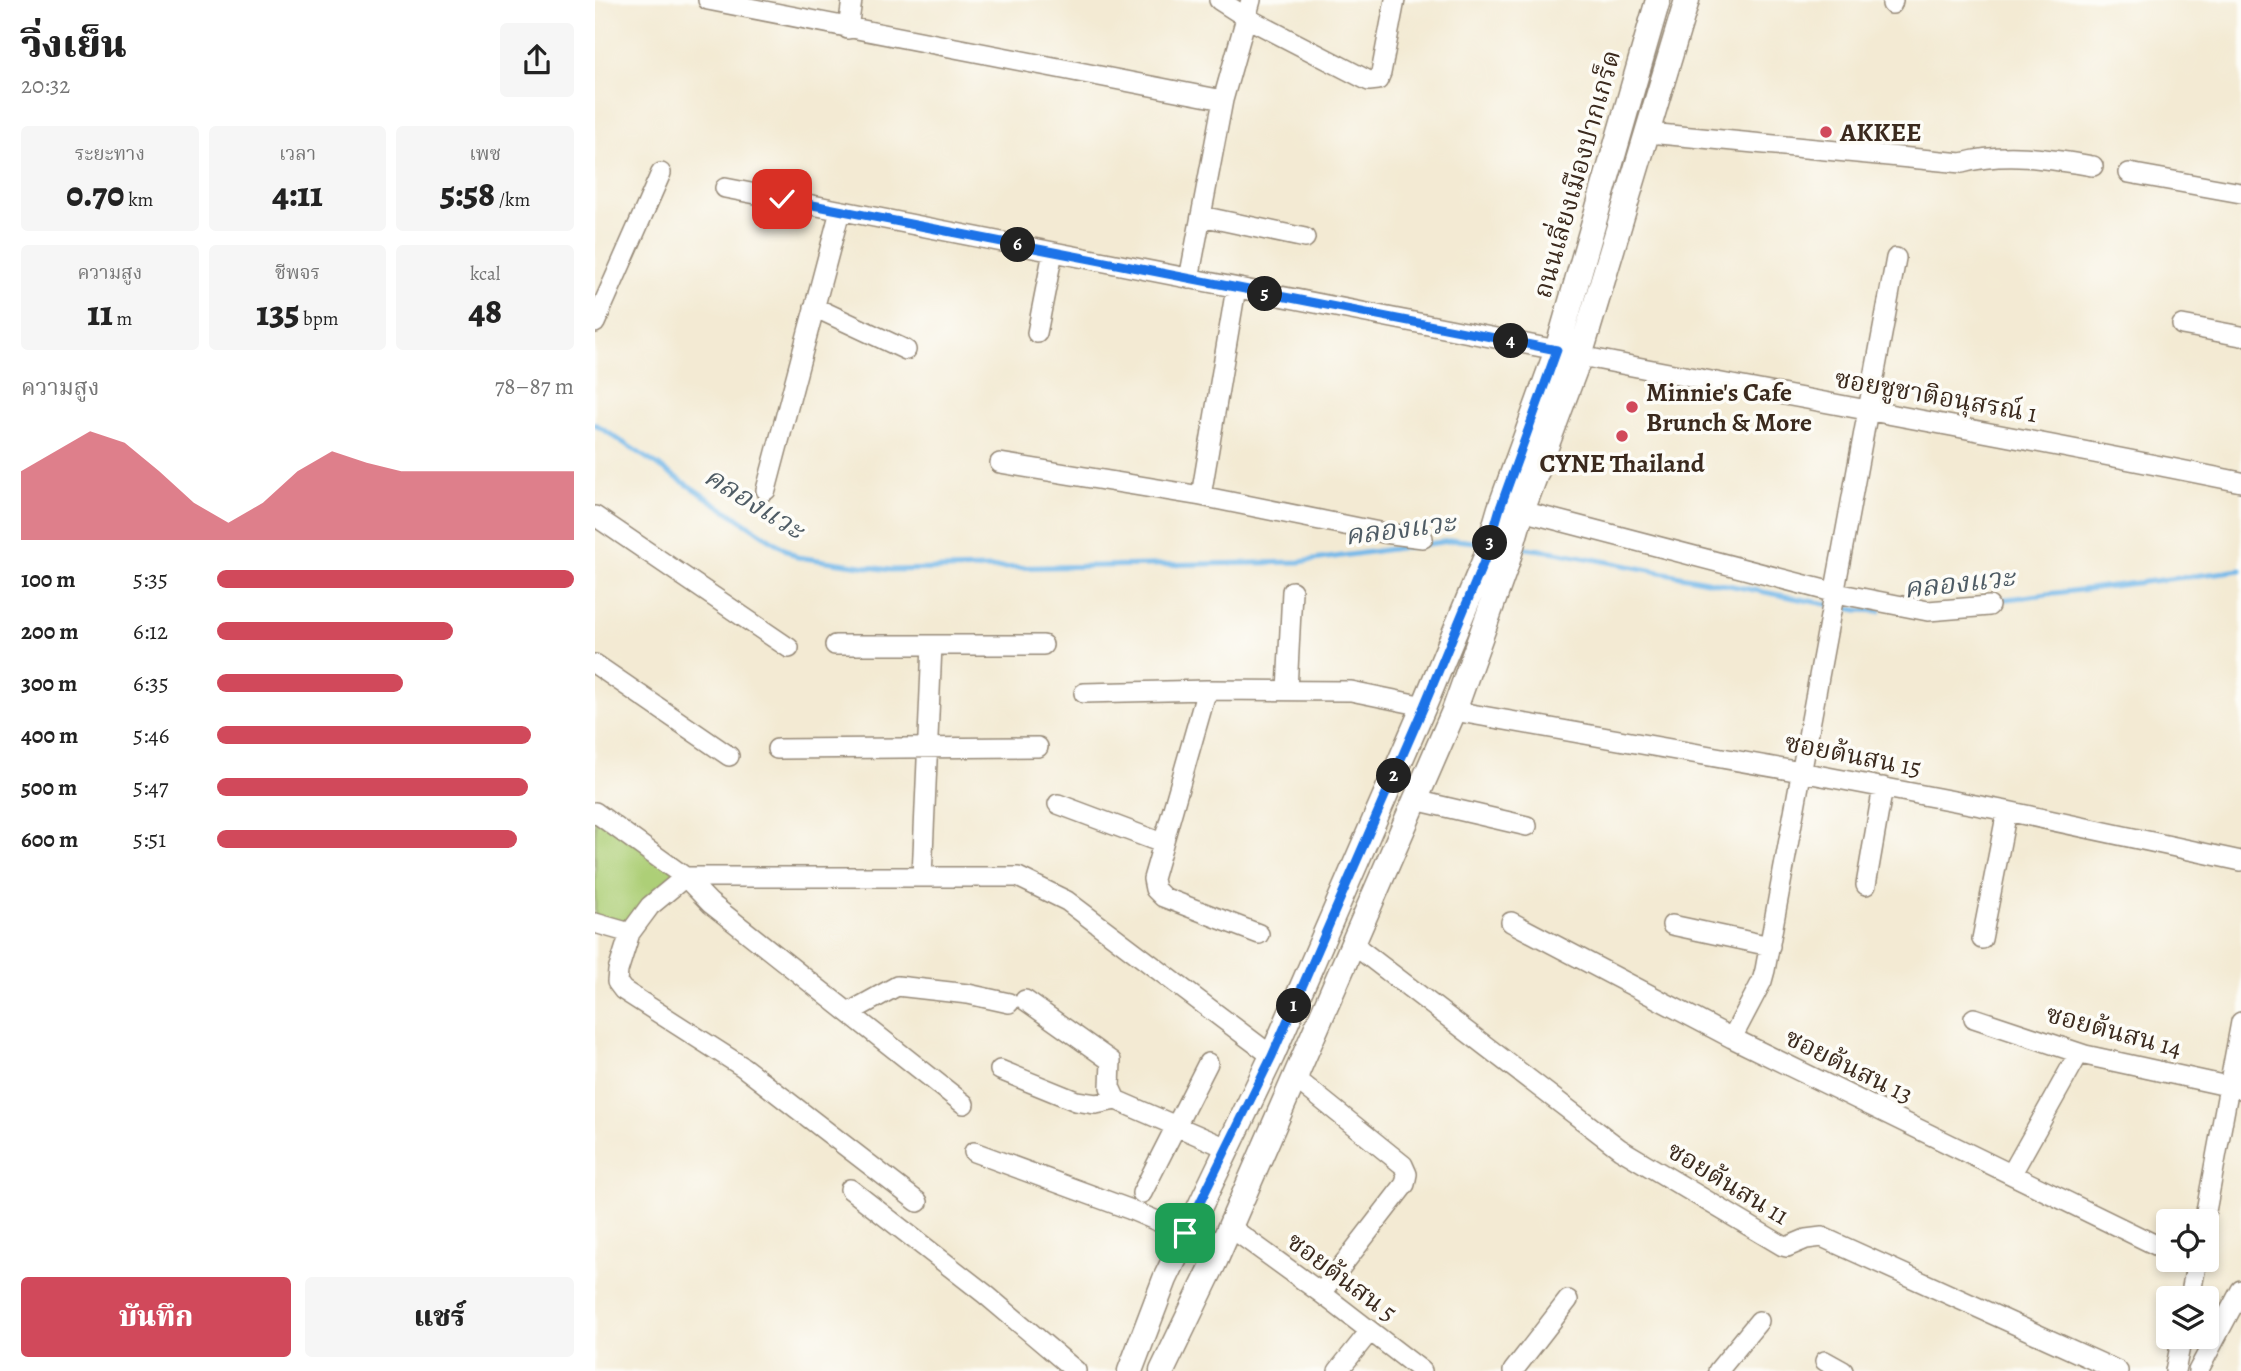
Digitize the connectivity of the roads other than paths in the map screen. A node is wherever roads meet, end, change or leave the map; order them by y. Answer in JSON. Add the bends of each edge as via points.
{"nodes":[{"id":1,"x":708,"y":0,"type":"edge"},
{"id":2,"x":852,"y":0,"type":"edge"},
{"id":3,"x":1220,"y":0,"type":"edge"},
{"id":4,"x":1395,"y":0,"type":"edge"},
{"id":5,"x":1658,"y":0,"type":"edge"},
{"id":6,"x":1687,"y":0,"type":"edge"},
{"id":7,"x":1249,"y":9,"type":"edge"},
{"id":8,"x":848,"y":29,"type":"junction"},
{"id":9,"x":1223,"y":100,"type":"junction"},
{"id":10,"x":1649,"y":133,"type":"junction"},
{"id":11,"x":2093,"y":166,"type":"dead end"},
{"id":12,"x":661,"y":173,"type":"dead end"},
{"id":13,"x":2129,"y":173,"type":"dead end"},
{"id":14,"x":725,"y":188,"type":"dead end"},
{"id":15,"x":2241,"y":194,"type":"edge"},
{"id":16,"x":840,"y":211,"type":"junction"},
{"id":17,"x":1201,"y":216,"type":"junction"},
{"id":18,"x":1305,"y":238,"type":"dead end"},
{"id":19,"x":1053,"y":252,"type":"junction"},
{"id":20,"x":1896,"y":258,"type":"dead end"},
{"id":21,"x":1189,"y":279,"type":"junction"},
{"id":22,"x":1236,"y":288,"type":"junction"},
{"id":23,"x":814,"y":307,"type":"junction"},
{"id":24,"x":595,"y":323,"type":"edge"},
{"id":25,"x":2182,"y":326,"type":"dead end"},
{"id":26,"x":1037,"y":333,"type":"dead end"},
{"id":27,"x":2241,"y":336,"type":"edge"},
{"id":28,"x":906,"y":351,"type":"dead end"},
{"id":29,"x":1569,"y":353,"type":"junction"},
{"id":30,"x":1870,"y":412,"type":"junction"},
{"id":31,"x":1000,"y":463,"type":"dead end"},
{"id":32,"x":2241,"y":482,"type":"edge"},
{"id":33,"x":766,"y":490,"type":"dead end"},
{"id":34,"x":1201,"y":496,"type":"junction"},
{"id":35,"x":1514,"y":511,"type":"junction"},
{"id":36,"x":595,"y":516,"type":"edge"},
{"id":37,"x":1423,"y":538,"type":"dead end"},
{"id":38,"x":1496,"y":561,"type":"junction"},
{"id":39,"x":1291,"y":591,"type":"dead end"},
{"id":40,"x":1835,"y":595,"type":"junction"},
{"id":41,"x":1989,"y":606,"type":"dead end"},
{"id":42,"x":835,"y":645,"type":"dead end"},
{"id":43,"x":932,"y":645,"type":"junction"},
{"id":44,"x":1043,"y":645,"type":"dead end"},
{"id":45,"x":789,"y":648,"type":"dead end"},
{"id":46,"x":595,"y":663,"type":"edge"},
{"id":47,"x":1207,"y":690,"type":"junction"},
{"id":48,"x":1287,"y":690,"type":"junction"},
{"id":49,"x":1084,"y":693,"type":"dead end"},
{"id":50,"x":1424,"y":706,"type":"junction"},
{"id":51,"x":1454,"y":711,"type":"junction"},
{"id":52,"x":1038,"y":747,"type":"dead end"},
{"id":53,"x":928,"y":748,"type":"junction"},
{"id":54,"x":777,"y":749,"type":"dead end"},
{"id":55,"x":729,"y":756,"type":"dead end"},
{"id":56,"x":1801,"y":772,"type":"junction"},
{"id":57,"x":1884,"y":787,"type":"junction"},
{"id":58,"x":1415,"y":800,"type":"junction"},
{"id":59,"x":1058,"y":804,"type":"dead end"},
{"id":60,"x":2007,"y":811,"type":"junction"},
{"id":61,"x":595,"y":812,"type":"edge"},
{"id":62,"x":1527,"y":826,"type":"dead end"},
{"id":63,"x":1162,"y":844,"type":"junction"},
{"id":64,"x":2241,"y":861,"type":"edge"},
{"id":65,"x":685,"y":877,"type":"junction"},
{"id":66,"x":922,"y":877,"type":"junction"},
{"id":67,"x":1866,"y":885,"type":"dead end"},
{"id":68,"x":1511,"y":922,"type":"dead end"},
{"id":69,"x":595,"y":923,"type":"edge"},
{"id":70,"x":1672,"y":925,"type":"dead end"},
{"id":71,"x":630,"y":933,"type":"junction"},
{"id":72,"x":1259,"y":934,"type":"dead end"},
{"id":73,"x":1982,"y":939,"type":"dead end"},
{"id":74,"x":1354,"y":945,"type":"junction"},
{"id":75,"x":1770,"y":946,"type":"junction"},
{"id":76,"x":850,"y":1012,"type":"junction"},
{"id":77,"x":1974,"y":1018,"type":"dead end"},
{"id":78,"x":2241,"y":1022,"type":"edge"},
{"id":79,"x":1731,"y":1038,"type":"junction"},
{"id":80,"x":2080,"y":1053,"type":"junction"},
{"id":81,"x":1272,"y":1056,"type":"junction"},
{"id":82,"x":1208,"y":1063,"type":"dead end"},
{"id":83,"x":1000,"y":1070,"type":"dead end"},
{"id":84,"x":1295,"y":1078,"type":"junction"},
{"id":85,"x":2234,"y":1087,"type":"edge"},
{"id":86,"x":1116,"y":1100,"type":"junction"},
{"id":87,"x":964,"y":1104,"type":"dead end"},
{"id":88,"x":1175,"y":1126,"type":"junction"},
{"id":89,"x":1227,"y":1148,"type":"junction"},
{"id":90,"x":974,"y":1152,"type":"dead end"},
{"id":91,"x":2012,"y":1173,"type":"junction"},
{"id":92,"x":851,"y":1189,"type":"dead end"},
{"id":93,"x":1142,"y":1192,"type":"dead end"},
{"id":94,"x":918,"y":1202,"type":"dead end"},
{"id":95,"x":2207,"y":1209,"type":"edge"},
{"id":96,"x":1230,"y":1227,"type":"junction"},
{"id":97,"x":1185,"y":1233,"type":"junction"},
{"id":98,"x":2156,"y":1245,"type":"edge"},
{"id":99,"x":1216,"y":1259,"type":"junction"},
{"id":100,"x":1165,"y":1279,"type":"junction"},
{"id":101,"x":2241,"y":1290,"type":"edge"},
{"id":102,"x":1321,"y":1293,"type":"junction"},
{"id":103,"x":1568,"y":1300,"type":"dead end"},
{"id":104,"x":1759,"y":1321,"type":"dead end"},
{"id":105,"x":1370,"y":1331,"type":"junction"},
{"id":106,"x":2180,"y":1349,"type":"edge"},
{"id":107,"x":1825,"y":1361,"type":"dead end"},
{"id":108,"x":1076,"y":1371,"type":"edge"},
{"id":109,"x":1114,"y":1371,"type":"edge"},
{"id":110,"x":1130,"y":1371,"type":"edge"},
{"id":111,"x":1163,"y":1371,"type":"edge"},
{"id":112,"x":1175,"y":1371,"type":"edge"},
{"id":113,"x":1338,"y":1371,"type":"edge"},
{"id":114,"x":1422,"y":1371,"type":"edge"},
{"id":115,"x":1513,"y":1371,"type":"edge"},
{"id":116,"x":1718,"y":1371,"type":"edge"},
{"id":117,"x":1843,"y":1371,"type":"edge"},
{"id":118,"x":2118,"y":1371,"type":"edge"},
{"id":119,"x":2175,"y":1371,"type":"edge"},
{"id":120,"x":2197,"y":1371,"type":"edge"}],
"edges":[{"from":1,"to":8,"type":"street"},
{"from":2,"to":8,"type":"street"},
{"from":3,"to":7,"type":"street"},
{"from":4,"to":7,"type":"street","via":[[1381,73],[1378,80],[1369,81]]},
{"from":5,"to":29,"type":"main road","name":"ถนนเลี่ยงเมืองปากเกร็ด"},
{"from":6,"to":10,"type":"main road","name":"ถนนเลี่ยงเมืองปากเกร็ด"},
{"from":7,"to":9,"type":"street"},
{"from":8,"to":9,"type":"street"},
{"from":9,"to":17,"type":"street"},
{"from":10,"to":11,"type":"street","via":[[1962,163],[1989,156]]},
{"from":10,"to":29,"type":"main road","name":"ถนนเลี่ยงเมืองปากเกร็ด"},
{"from":12,"to":24,"type":"street"},
{"from":13,"to":15,"type":"street"},
{"from":14,"to":16,"type":"street","name":"ซอยชูชาติอนุสรณ์ 1"},
{"from":16,"to":19,"type":"street","name":"ซอยชูชาติอนุสรณ์ 1"},
{"from":16,"to":23,"type":"street"},
{"from":17,"to":18,"type":"street"},
{"from":17,"to":21,"type":"street"},
{"from":19,"to":21,"type":"street","name":"ซอยชูชาติอนุสรณ์ 1"},
{"from":19,"to":26,"type":"street"},
{"from":20,"to":30,"type":"street"},
{"from":21,"to":22,"type":"street","name":"ซอยชูชาติอนุสรณ์ 1"},
{"from":22,"to":29,"type":"street","name":"ซอยชูชาติอนุสรณ์ 1"},
{"from":22,"to":34,"type":"street"},
{"from":23,"to":28,"type":"street"},
{"from":23,"to":33,"type":"street"},
{"from":25,"to":27,"type":"street"},
{"from":29,"to":30,"type":"street","name":"ซอยชูชาติอนุสรณ์ 1"},
{"from":29,"to":35,"type":"main road","name":"ถนนเลี่ยงเมืองปากเกร็ด"},
{"from":30,"to":32,"type":"street","name":"ซอยชูชาติอนุสรณ์ 1"},
{"from":30,"to":40,"type":"street"},
{"from":31,"to":34,"type":"street"},
{"from":34,"to":37,"type":"street"},
{"from":35,"to":38,"type":"main road","name":"ถนนเลี่ยงเมืองปากเกร็ด"},
{"from":35,"to":40,"type":"street"},
{"from":36,"to":45,"type":"street"},
{"from":38,"to":50,"type":"main road","name":"ถนนเลี่ยงเมืองปากเกร็ด"},
{"from":38,"to":51,"type":"main road","name":"ถนนเลี่ยงเมืองปากเกร็ด"},
{"from":39,"to":48,"type":"street"},
{"from":40,"to":41,"type":"street","via":[[1919,609]]},
{"from":40,"to":56,"type":"street"},
{"from":42,"to":43,"type":"street"},
{"from":43,"to":44,"type":"street"},
{"from":43,"to":53,"type":"street"},
{"from":46,"to":55,"type":"street"},
{"from":47,"to":48,"type":"street"},
{"from":47,"to":49,"type":"street"},
{"from":47,"to":63,"type":"street"},
{"from":48,"to":50,"type":"street","via":[[1351,691]]},
{"from":50,"to":81,"type":"main road","name":"ถนนเลี่ยงเมืองปากเกร็ด"},
{"from":51,"to":56,"type":"street","name":"ซอยต้นสน 15"},
{"from":51,"to":58,"type":"main road","name":"ถนนเลี่ยงเมืองปากเกร็ด"},
{"from":52,"to":53,"type":"street"},
{"from":53,"to":54,"type":"street"},
{"from":53,"to":66,"type":"street"},
{"from":56,"to":57,"type":"street","name":"ซอยต้นสน 15"},
{"from":56,"to":75,"type":"street"},
{"from":57,"to":60,"type":"street","name":"ซอยต้นสน 15"},
{"from":57,"to":67,"type":"street"},
{"from":58,"to":62,"type":"street"},
{"from":58,"to":74,"type":"main road","name":"ถนนเลี่ยงเมืองปากเกร็ด"},
{"from":59,"to":63,"type":"street"},
{"from":60,"to":64,"type":"street","name":"ซอยต้นสน 15"},
{"from":60,"to":73,"type":"street"},
{"from":61,"to":65,"type":"street"},
{"from":63,"to":72,"type":"street","via":[[1153,879],[1163,897]]},
{"from":65,"to":66,"type":"street"},
{"from":65,"to":71,"type":"street","via":[[650,906]]},
{"from":65,"to":76,"type":"street","via":[[710,903]]},
{"from":66,"to":81,"type":"street","via":[[1017,877],[1067,901]]},
{"from":68,"to":79,"type":"street","name":"ซอยต้นสน 13"},
{"from":69,"to":71,"type":"street"},
{"from":70,"to":75,"type":"street"},
{"from":71,"to":94,"type":"street","via":[[618,971],[617,982],[623,990],[743,1067]]},
{"from":74,"to":84,"type":"main road","name":"ถนนเลี่ยงเมืองปากเกร็ด"},
{"from":74,"to":118,"type":"street","name":"ซอยต้นสน 11","via":[[1620,1149],[1783,1246],[1822,1237]]},
{"from":75,"to":79,"type":"street","via":[[1762,981]]},
{"from":76,"to":86,"type":"street","via":[[897,986],[1017,1002],[1111,1061],[1110,1087]]},
{"from":76,"to":87,"type":"street"},
{"from":77,"to":80,"type":"street","name":"ซอยต้นสน 14"},
{"from":78,"to":85,"type":"street"},
{"from":79,"to":91,"type":"street","name":"ซอยต้นสน 13"},
{"from":80,"to":85,"type":"street","name":"ซอยต้นสน 14"},
{"from":80,"to":91,"type":"street"},
{"from":81,"to":89,"type":"main road","name":"ถนนเลี่ยงเมืองปากเกร็ด"},
{"from":82,"to":88,"type":"street"},
{"from":83,"to":86,"type":"street","via":[[1076,1101]]},
{"from":84,"to":96,"type":"main road","name":"ถนนเลี่ยงเมืองปากเกร็ด"},
{"from":84,"to":102,"type":"street","via":[[1407,1174],[1405,1184]]},
{"from":85,"to":95,"type":"street"},
{"from":86,"to":88,"type":"street"},
{"from":88,"to":89,"type":"street"},
{"from":88,"to":93,"type":"street"},
{"from":89,"to":97,"type":"main road","name":"ถนนเลี่ยงเมืองปากเกร็ด"},
{"from":90,"to":97,"type":"street"},
{"from":91,"to":98,"type":"street","name":"ซอยต้นสน 13"},
{"from":92,"to":108,"type":"street"},
{"from":96,"to":99,"type":"main road","name":"ถนนเลี่ยงเมืองปากเกร็ด"},
{"from":96,"to":102,"type":"street","name":"ซอยต้นสน 5"},
{"from":97,"to":100,"type":"main road","name":"ถนนเลี่ยงเมืองปากเกร็ด"},
{"from":99,"to":111,"type":"main road","name":"ถนนเลี่ยงเมืองปากเกร็ด"},
{"from":99,"to":112,"type":"main road"},
{"from":100,"to":109,"type":"main road"},
{"from":100,"to":110,"type":"main road","name":"ถนนเลี่ยงเมืองปากเกร็ด"},
{"from":101,"to":120,"type":"street"},
{"from":102,"to":105,"type":"street","name":"ซอยต้นสน 5"},
{"from":103,"to":115,"type":"street"},
{"from":104,"to":116,"type":"street"},
{"from":105,"to":113,"type":"street"},
{"from":105,"to":114,"type":"street","name":"ซอยต้นสน 5"},
{"from":106,"to":119,"type":"street"},
{"from":107,"to":117,"type":"street"}]}
